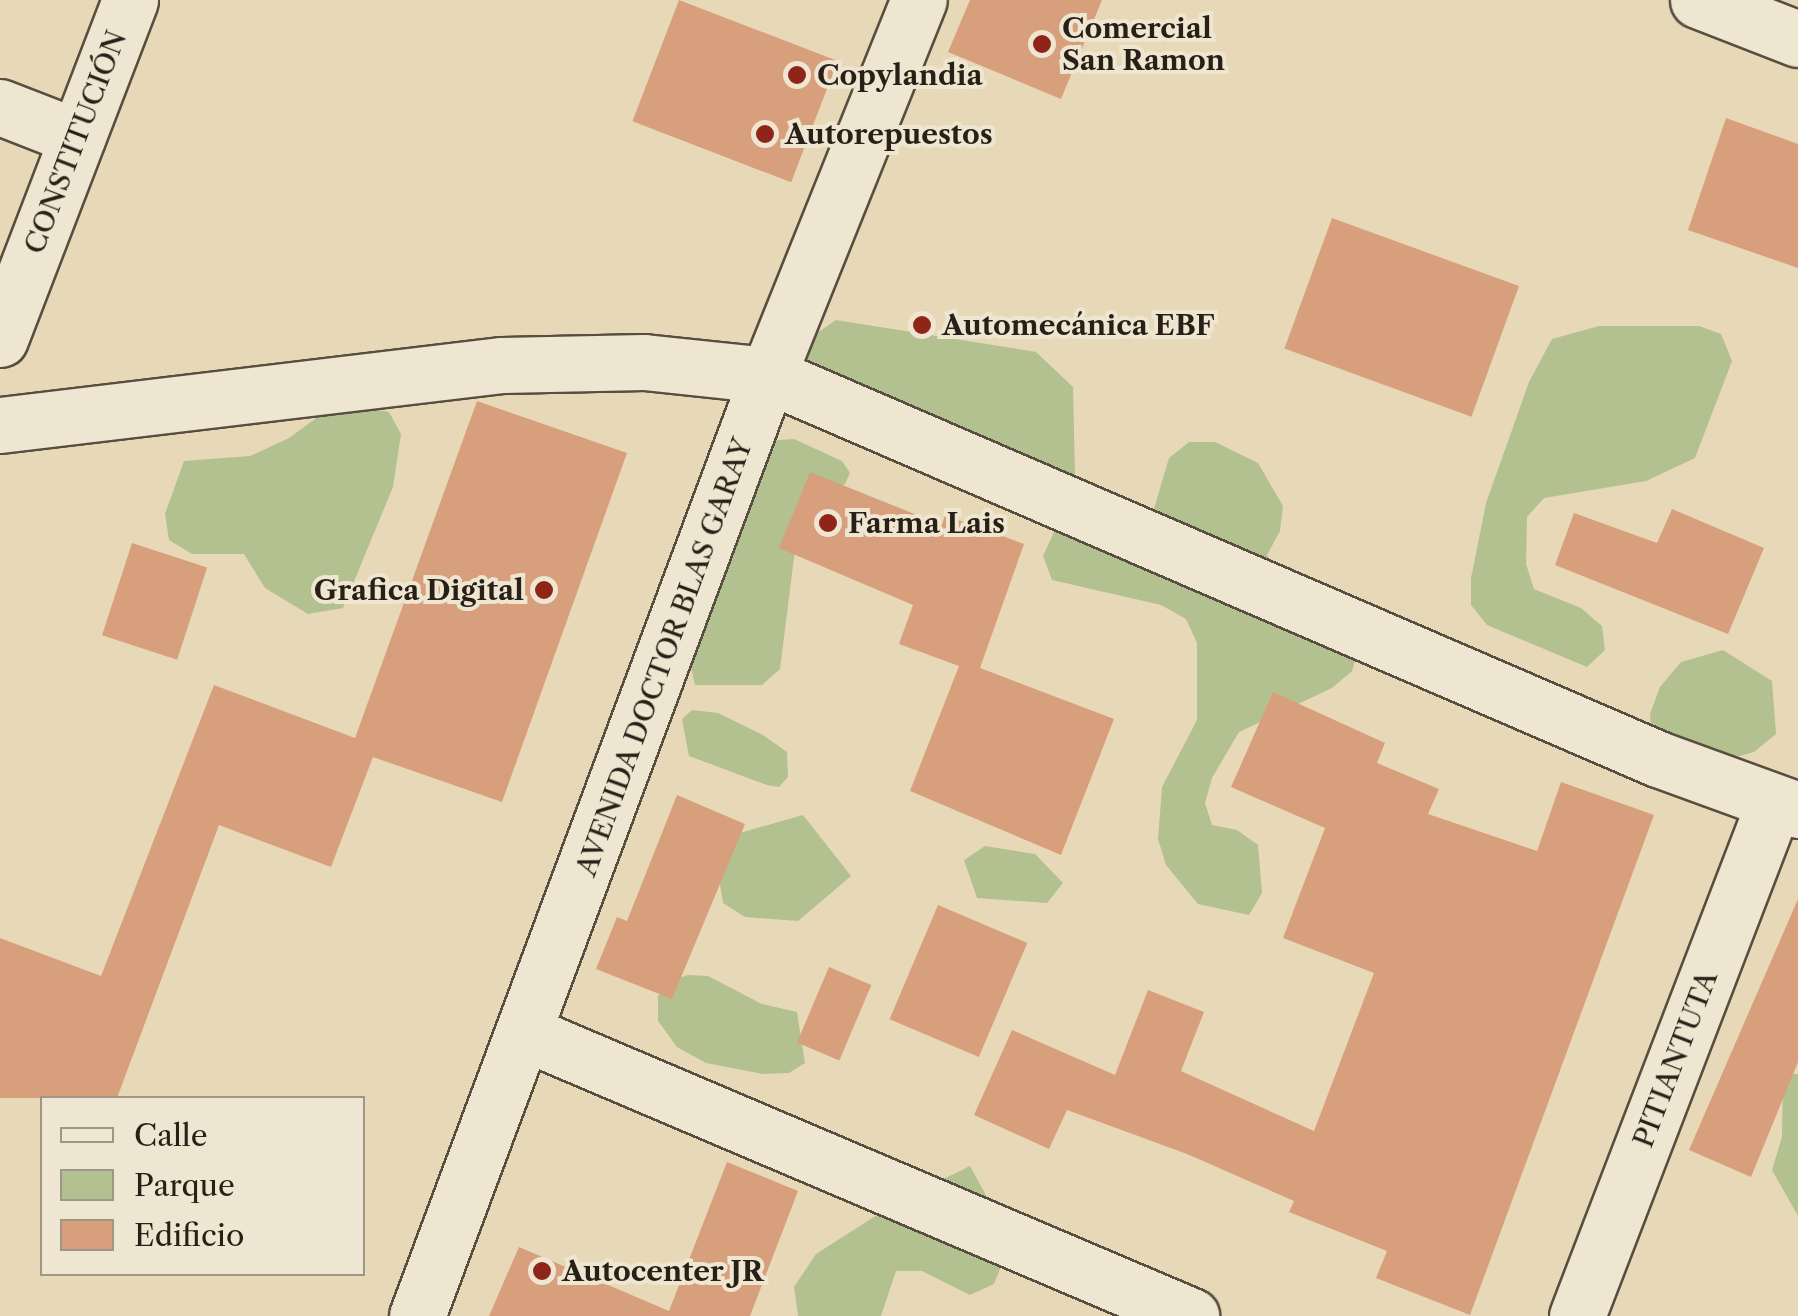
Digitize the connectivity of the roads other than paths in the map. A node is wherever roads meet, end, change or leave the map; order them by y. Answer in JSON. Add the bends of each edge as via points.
{"nodes":[{"id":1,"x":130,"y":0,"type":"edge"},
{"id":2,"x":919,"y":0,"type":"edge"},
{"id":3,"x":1698,"y":0,"type":"edge"},
{"id":4,"x":1798,"y":38,"type":"edge"},
{"id":5,"x":0,"y":106,"type":"edge"},
{"id":6,"x":77,"y":138,"type":"junction"},
{"id":7,"x":0,"y":339,"type":"edge"},
{"id":8,"x":768,"y":376,"type":"junction"},
{"id":9,"x":0,"y":425,"type":"edge"},
{"id":10,"x":1786,"y":806,"type":"edge"},
{"id":11,"x":526,"y":1033,"type":"junction"},
{"id":12,"x":417,"y":1316,"type":"edge"},
{"id":13,"x":1191,"y":1316,"type":"edge"},
{"id":14,"x":1577,"y":1316,"type":"edge"}],
"edges":[{"from":1,"to":6,"type":"street","name":"CONSTITUCIÓN"},
{"from":2,"to":8,"type":"street","name":"AVENIDA DOCTOR BLAS GARAY"},
{"from":3,"to":4,"type":"street"},
{"from":5,"to":6,"type":"street"},
{"from":6,"to":7,"type":"street","name":"CONSTITUCIÓN"},
{"from":8,"to":9,"type":"street","via":[[644,362],[502,365]]},
{"from":8,"to":10,"type":"street","via":[[1640,752]]},
{"from":8,"to":11,"type":"street","name":"AVENIDA DOCTOR BLAS GARAY"},
{"from":10,"to":14,"type":"street","name":"PITIANTUTA"},
{"from":11,"to":12,"type":"street","name":"AVENIDA DOCTOR BLAS GARAY"},
{"from":11,"to":13,"type":"street"}]}
